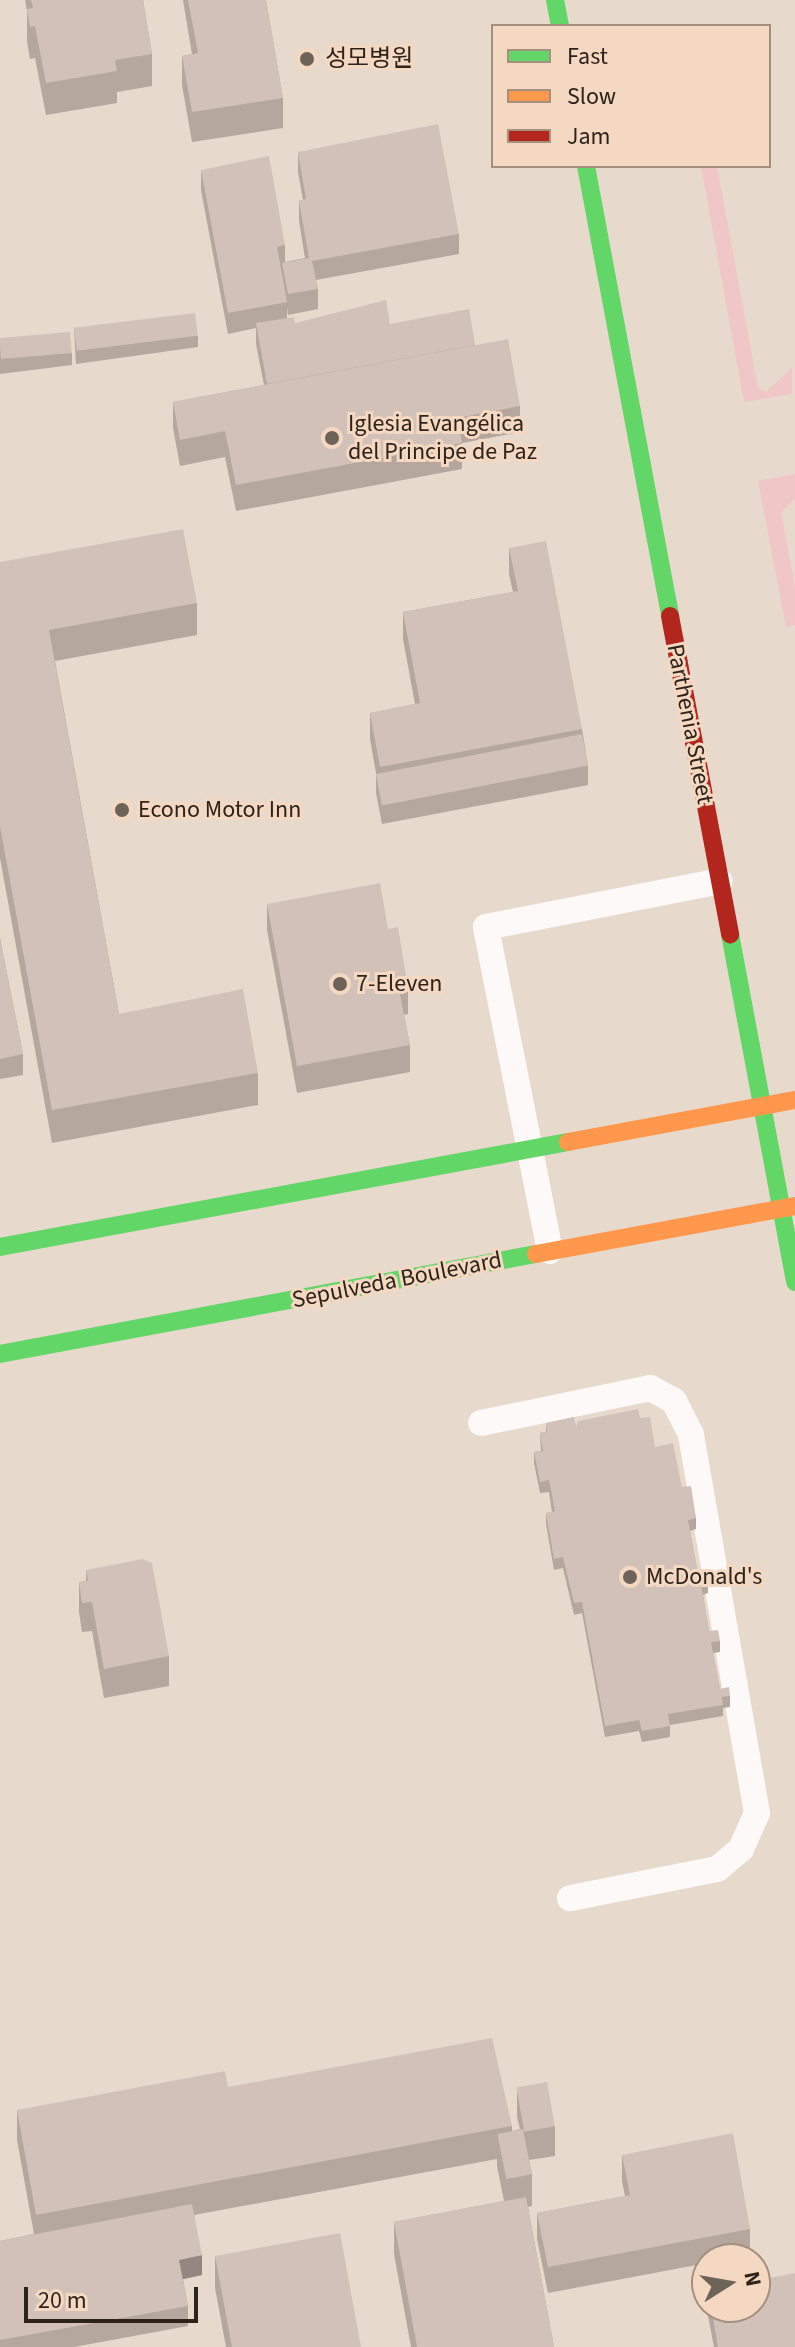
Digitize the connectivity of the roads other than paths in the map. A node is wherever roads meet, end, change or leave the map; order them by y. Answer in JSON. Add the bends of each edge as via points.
{"nodes":[{"id":1,"x":555,"y":0,"type":"edge"},
{"id":2,"x":560,"y":24,"type":"edge"},
{"id":3,"x":586,"y":168,"type":"edge"},
{"id":4,"x":720,"y":881,"type":"junction"},
{"id":5,"x":795,"y":1100,"type":"edge"},
{"id":6,"x":763,"y":1106,"type":"junction"},
{"id":7,"x":530,"y":1149,"type":"junction"},
{"id":8,"x":788,"y":1207,"type":"edge"},
{"id":9,"x":0,"y":1247,"type":"edge"},
{"id":10,"x":550,"y":1251,"type":"junction"},
{"id":11,"x":795,"y":1282,"type":"edge"},
{"id":12,"x":0,"y":1354,"type":"edge"},
{"id":13,"x":481,"y":1423,"type":"dead end"},
{"id":14,"x":570,"y":1898,"type":"dead end"}],
"edges":[{"from":1,"to":2,"type":"main road"},
{"from":3,"to":4,"type":"main road","name":"Parthenia Street"},
{"from":4,"to":6,"type":"main road","name":"Parthenia Street"},
{"from":4,"to":7,"type":"lane","via":[[486,927]]},
{"from":5,"to":6,"type":"main road"},
{"from":6,"to":7,"type":"main road"},
{"from":6,"to":8,"type":"main road","name":"Parthenia Street"},
{"from":7,"to":9,"type":"main road"},
{"from":7,"to":10,"type":"lane"},
{"from":8,"to":10,"type":"main road","name":"Sepulveda Boulevard"},
{"from":8,"to":11,"type":"main road","name":"Parthenia Street"},
{"from":10,"to":12,"type":"main road","name":"Sepulveda Boulevard"},
{"from":13,"to":14,"type":"lane","via":[[650,1388],[674,1401],[691,1435],[757,1813],[741,1849],[717,1869]]}]}
